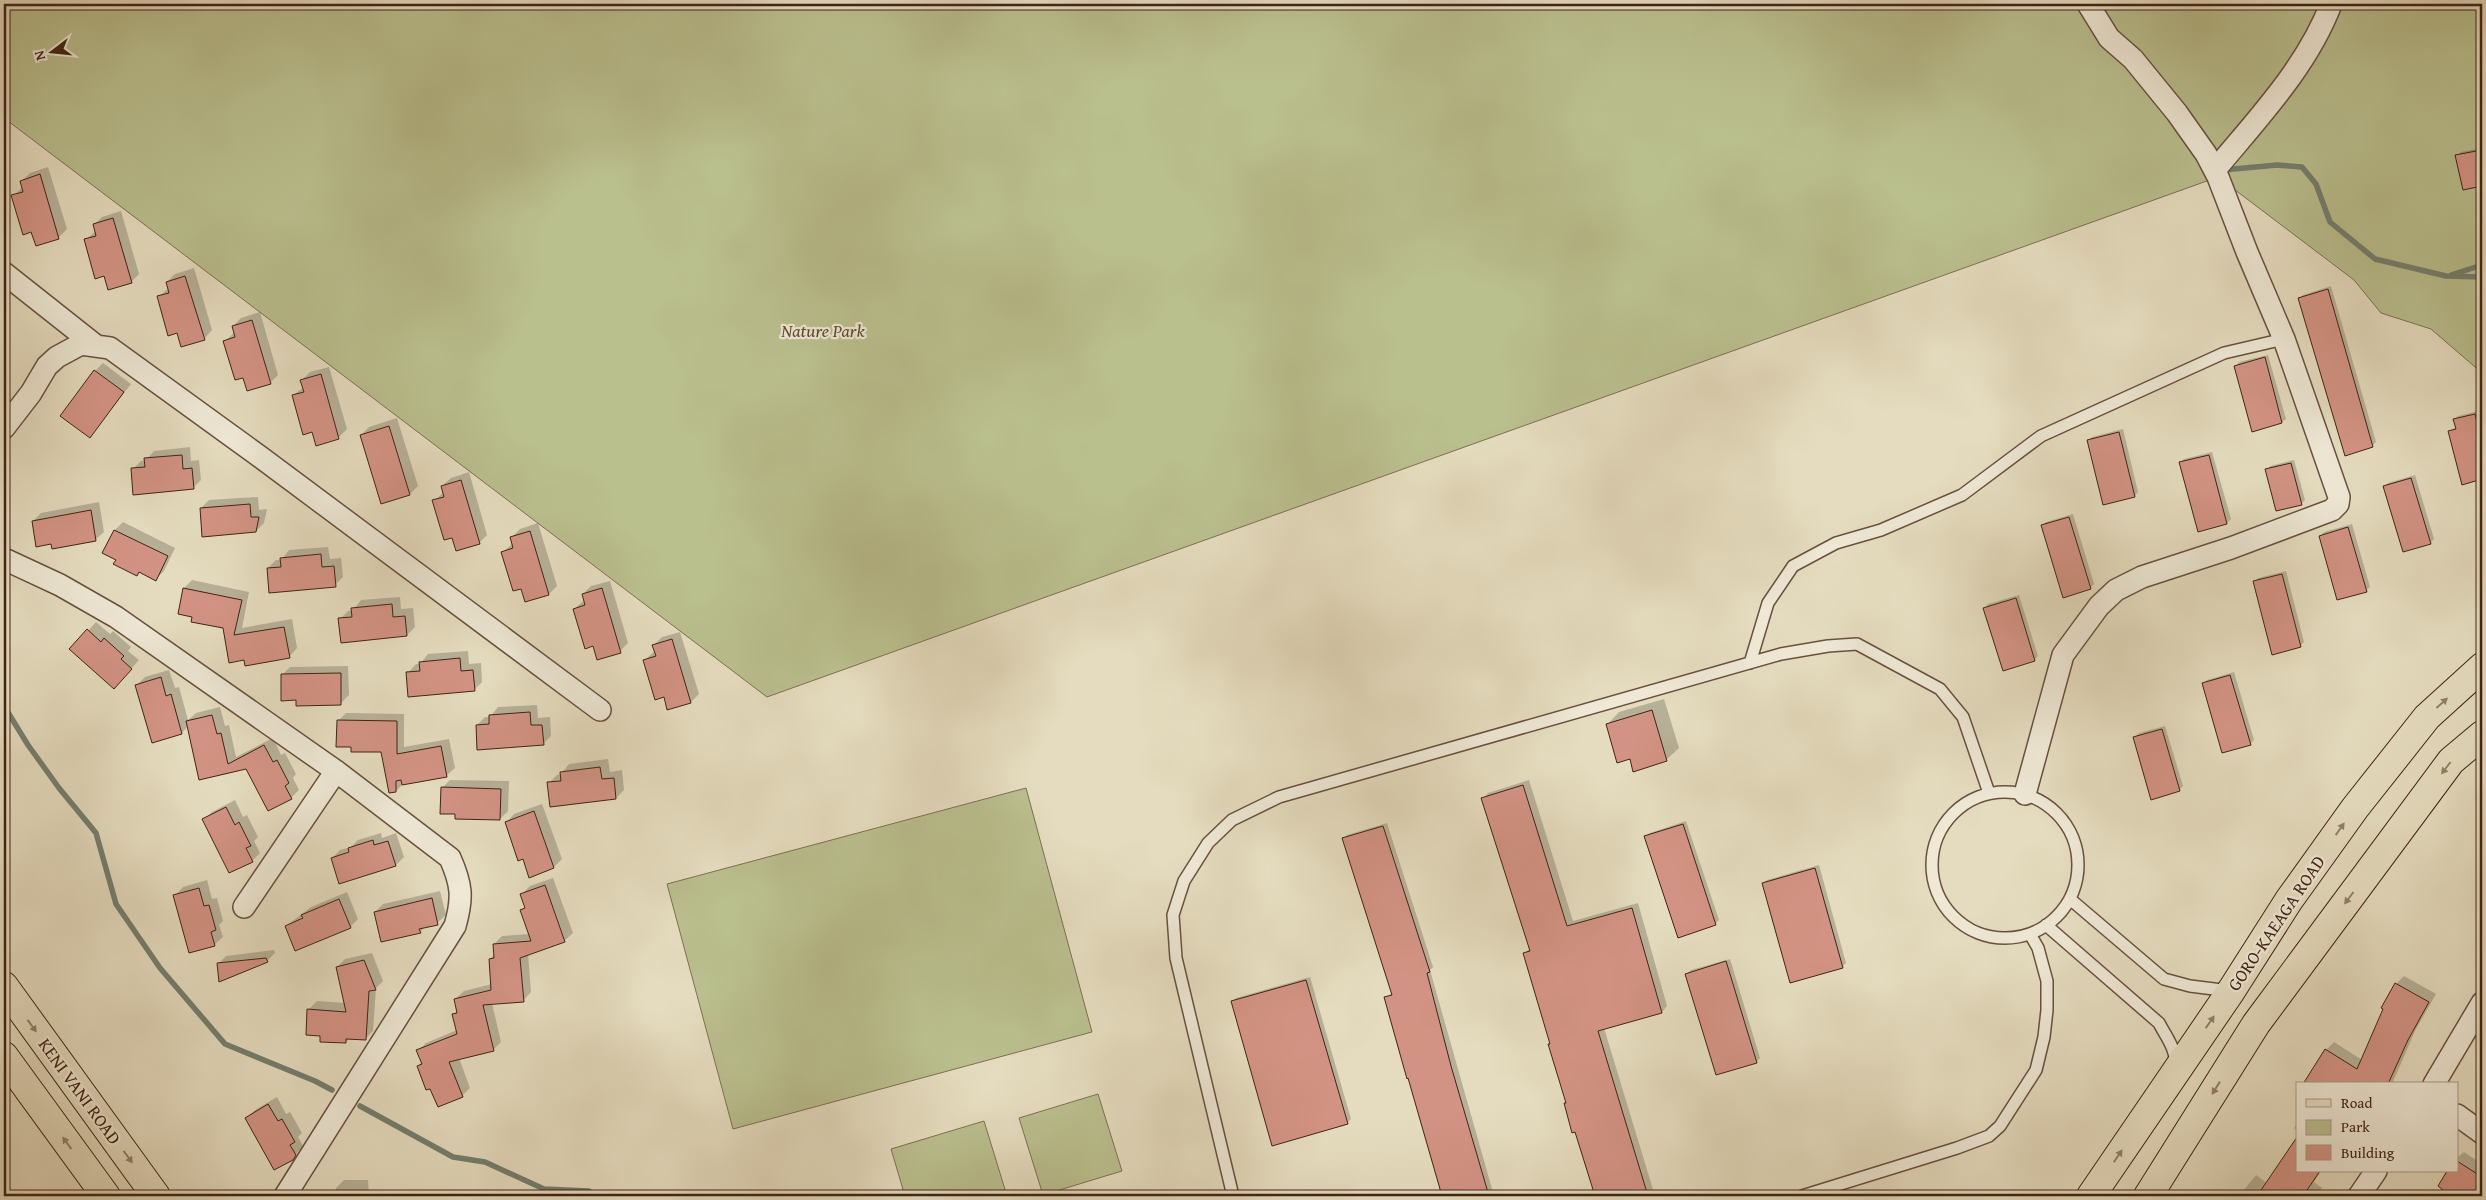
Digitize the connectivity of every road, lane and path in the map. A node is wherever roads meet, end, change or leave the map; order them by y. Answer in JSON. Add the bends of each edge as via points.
{"nodes":[{"id":1,"x":2088,"y":4,"type":"edge"},
{"id":2,"x":2331,"y":4,"type":"edge"},
{"id":3,"x":2215,"y":170,"type":"junction"},
{"id":4,"x":4,"y":273,"type":"edge"},
{"id":5,"x":2284,"y":339,"type":"junction"},
{"id":6,"x":95,"y":345,"type":"junction"},
{"id":7,"x":4,"y":428,"type":"edge"},
{"id":8,"x":4,"y":559,"type":"edge"},
{"id":9,"x":1750,"y":663,"type":"junction"},
{"id":10,"x":2482,"y":667,"type":"edge"},
{"id":11,"x":600,"y":710,"type":"dead end"},
{"id":12,"x":2482,"y":736,"type":"edge"},
{"id":13,"x":336,"y":771,"type":"junction"},
{"id":14,"x":1989,"y":793,"type":"junction"},
{"id":15,"x":2026,"y":794,"type":"junction"},
{"id":16,"x":2070,"y":899,"type":"junction"},
{"id":17,"x":244,"y":907,"type":"dead end"},
{"id":18,"x":2046,"y":925,"type":"junction"},
{"id":19,"x":2030,"y":934,"type":"junction"},
{"id":20,"x":4,"y":986,"type":"edge"},
{"id":21,"x":2231,"y":991,"type":"junction"},
{"id":22,"x":2482,"y":1003,"type":"edge"},
{"id":23,"x":4,"y":1056,"type":"edge"},
{"id":24,"x":2174,"y":1073,"type":"junction"},
{"id":25,"x":2435,"y":1082,"type":"edge"},
{"id":26,"x":2458,"y":1116,"type":"edge"},
{"id":27,"x":2482,"y":1133,"type":"edge"},
{"id":28,"x":2375,"y":1172,"type":"edge"},
{"id":29,"x":106,"y":1196,"type":"edge"},
{"id":30,"x":156,"y":1196,"type":"edge"},
{"id":31,"x":284,"y":1196,"type":"edge"},
{"id":32,"x":1233,"y":1196,"type":"edge"},
{"id":33,"x":1802,"y":1196,"type":"edge"},
{"id":34,"x":2091,"y":1196,"type":"edge"},
{"id":35,"x":2148,"y":1196,"type":"edge"},
{"id":36,"x":2359,"y":1196,"type":"edge"}],
"edges":[{"from":1,"to":3,"type":"street","via":[[2109,38],[2133,59],[2177,112]]},
{"from":2,"to":3,"type":"street","via":[[2321,32],[2277,95]]},
{"from":3,"to":5,"type":"street"},
{"from":4,"to":6,"type":"street"},
{"from":5,"to":9,"type":"lane","via":[[2224,353],[2041,436],[1962,495],[1881,530],[1836,544],[1793,566],[1768,603]]},
{"from":5,"to":15,"type":"street","via":[[2331,471],[2339,496],[2338,504],[2332,510],[2231,548],[2142,577],[2116,590],[2105,600],[2063,655]]},
{"from":6,"to":7,"type":"street","via":[[81,344],[68,349],[47,366]]},
{"from":6,"to":11,"type":"street","via":[[118,353]]},
{"from":8,"to":13,"type":"street","via":[[60,585],[116,617]]},
{"from":9,"to":14,"type":"lane","via":[[1782,654],[1857,644],[1940,689],[1963,717]]},
{"from":9,"to":32,"type":"lane","via":[[1279,797],[1232,820],[1208,843],[1184,881],[1173,915],[1176,958]]},
{"from":21,"to":10,"type":"main road","name":"GORO-KAEAGA ROAD","one_way":true,"via":[[2289,900],[2355,808],[2427,717]]},
{"from":12,"to":35,"type":"main road","one_way":true,"via":[[2451,761],[2256,1024]]},
{"from":13,"to":17,"type":"street"},
{"from":13,"to":31,"type":"street","via":[[450,858],[460,880],[462,903],[455,926]]},
{"from":14,"to":15,"type":"lane","via":[[2008,791]]},
{"from":14,"to":19,"type":"lane","via":[[1964,804],[1944,823],[1934,848],[1932,876],[1947,909],[1960,923],[1976,932],[2002,938]]},
{"from":15,"to":16,"type":"lane","via":[[2057,813],[2068,828],[2078,863]]},
{"from":16,"to":18,"type":"lane"},
{"from":16,"to":21,"type":"lane","via":[[2164,979]]},
{"from":18,"to":19,"type":"lane"},
{"from":18,"to":24,"type":"lane","via":[[2159,1023],[2176,1059]]},
{"from":19,"to":33,"type":"lane","via":[[2038,948],[2047,980],[2044,1037],[2036,1070],[2000,1126],[1989,1136],[1957,1148]]},
{"from":20,"to":30,"type":"main road","name":"KENI VANI ROAD","one_way":true},
{"from":24,"to":21,"type":"main road","name":"GORO-KAEAGA ROAD","one_way":true},
{"from":22,"to":25,"type":"street"},
{"from":29,"to":23,"type":"main road","one_way":true},
{"from":34,"to":24,"type":"main road","name":"GORO-KAEAGA ROAD","one_way":true},
{"from":26,"to":27,"type":"street"},
{"from":28,"to":36,"type":"street"}]}
